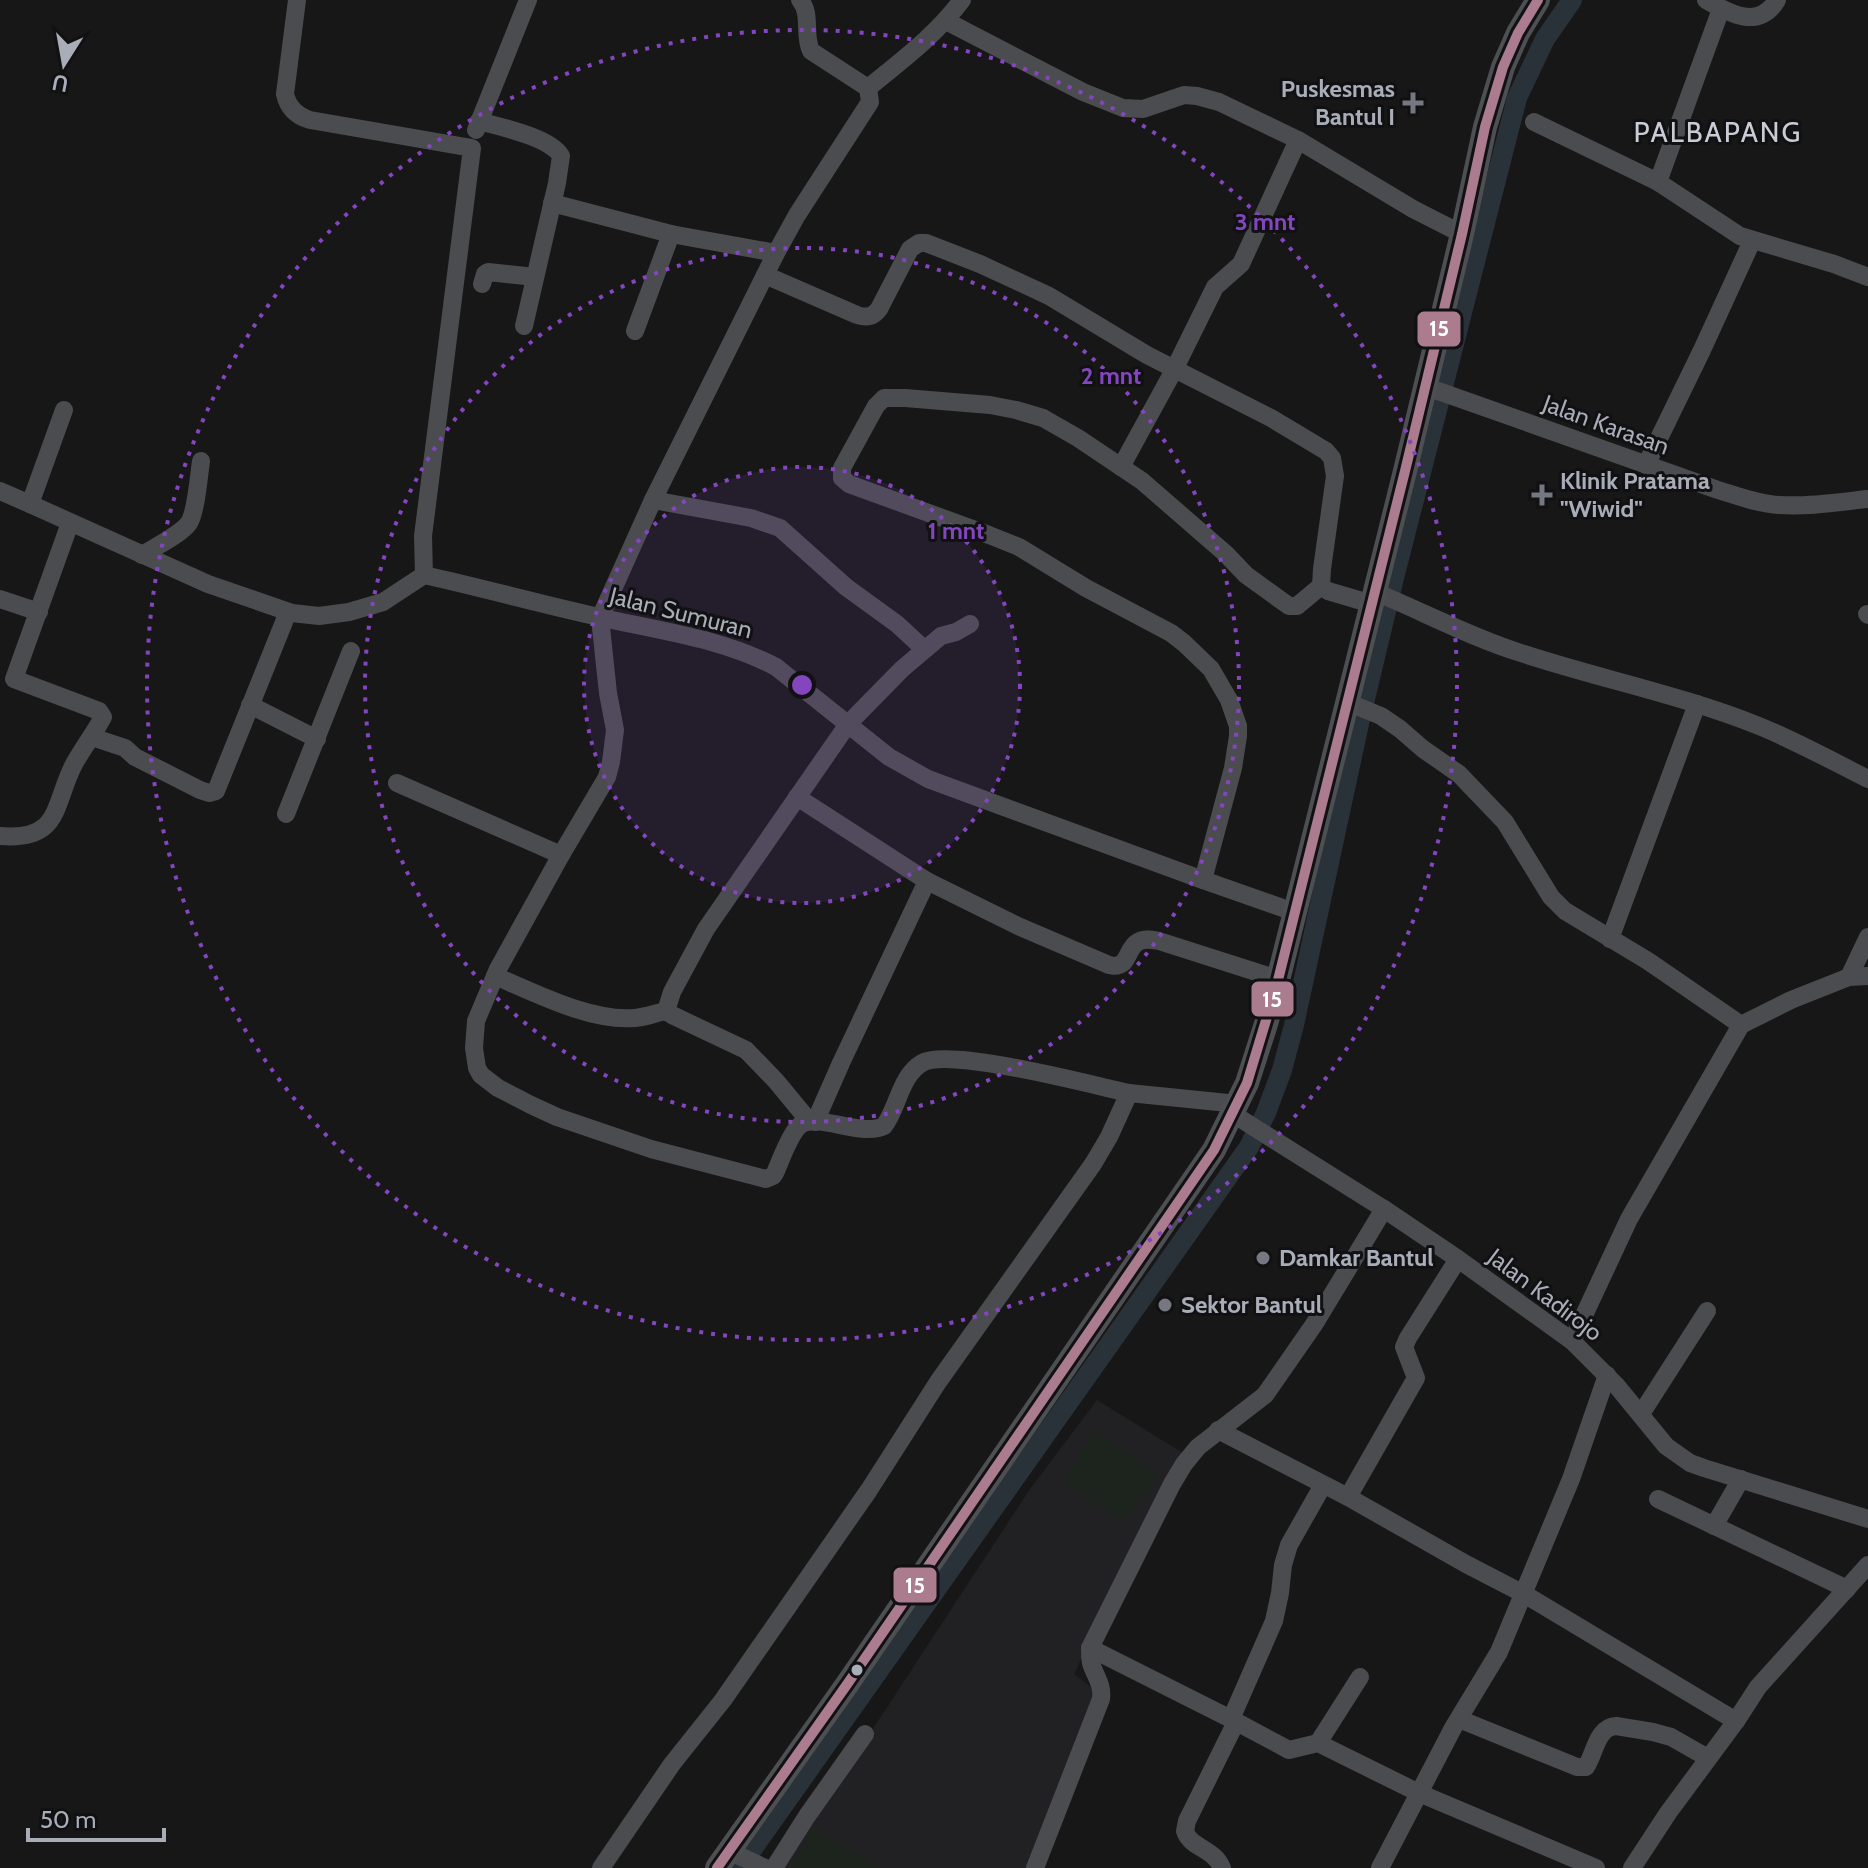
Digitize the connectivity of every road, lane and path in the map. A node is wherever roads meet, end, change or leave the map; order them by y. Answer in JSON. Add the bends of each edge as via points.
{"nodes":[{"id":1,"x":297,"y":0,"type":"edge"},
{"id":2,"x":528,"y":0,"type":"edge"},
{"id":3,"x":800,"y":0,"type":"edge"},
{"id":4,"x":962,"y":0,"type":"edge"},
{"id":5,"x":1538,"y":0,"type":"edge"},
{"id":6,"x":1777,"y":0,"type":"edge"},
{"id":7,"x":1713,"y":4,"type":"edge"},
{"id":8,"x":946,"y":21,"type":"junction"},
{"id":9,"x":868,"y":88,"type":"junction"},
{"id":10,"x":479,"y":121,"type":"junction"},
{"id":11,"x":1534,"y":122,"type":"dead end"},
{"id":12,"x":1298,"y":140,"type":"junction"},
{"id":13,"x":472,"y":148,"type":"junction"},
{"id":14,"x":1658,"y":182,"type":"junction"},
{"id":15,"x":552,"y":203,"type":"junction"},
{"id":16,"x":671,"y":234,"type":"junction"},
{"id":17,"x":1462,"y":234,"type":"junction"},
{"id":18,"x":1752,"y":241,"type":"junction"},
{"id":19,"x":776,"y":253,"type":"junction"},
{"id":20,"x":765,"y":275,"type":"junction"},
{"id":21,"x":535,"y":277,"type":"junction"},
{"id":22,"x":1868,"y":277,"type":"edge"},
{"id":23,"x":482,"y":284,"type":"dead end"},
{"id":24,"x":524,"y":326,"type":"dead end"},
{"id":25,"x":635,"y":331,"type":"dead end"},
{"id":26,"x":1174,"y":370,"type":"junction"},
{"id":27,"x":1433,"y":390,"type":"junction"},
{"id":28,"x":64,"y":410,"type":"dead end"},
{"id":29,"x":201,"y":461,"type":"dead end"},
{"id":30,"x":1646,"y":465,"type":"junction"},
{"id":31,"x":1121,"y":467,"type":"junction"},
{"id":32,"x":0,"y":491,"type":"edge"},
{"id":33,"x":1868,"y":499,"type":"edge"},
{"id":34,"x":653,"y":500,"type":"junction"},
{"id":35,"x":30,"y":504,"type":"junction"},
{"id":36,"x":70,"y":523,"type":"junction"},
{"id":37,"x":142,"y":555,"type":"junction"},
{"id":38,"x":424,"y":575,"type":"junction"},
{"id":39,"x":1321,"y":586,"type":"junction"},
{"id":40,"x":1378,"y":598,"type":"junction"},
{"id":41,"x":0,"y":599,"type":"edge"},
{"id":42,"x":39,"y":612,"type":"junction"},
{"id":43,"x":288,"y":612,"type":"junction"},
{"id":44,"x":600,"y":618,"type":"junction"},
{"id":45,"x":970,"y":624,"type":"dead end"},
{"id":46,"x":924,"y":649,"type":"junction"},
{"id":47,"x":351,"y":651,"type":"dead end"},
{"id":48,"x":7,"y":678,"type":"edge"},
{"id":49,"x":1352,"y":704,"type":"junction"},
{"id":50,"x":1697,"y":704,"type":"junction"},
{"id":51,"x":250,"y":705,"type":"junction"},
{"id":52,"x":848,"y":724,"type":"junction"},
{"id":53,"x":92,"y":737,"type":"junction"},
{"id":54,"x":317,"y":739,"type":"junction"},
{"id":55,"x":1868,"y":779,"type":"edge"},
{"id":56,"x":397,"y":783,"type":"dead end"},
{"id":57,"x":797,"y":797,"type":"junction"},
{"id":58,"x":286,"y":814,"type":"dead end"},
{"id":59,"x":0,"y":836,"type":"edge"},
{"id":60,"x":561,"y":855,"type":"junction"},
{"id":61,"x":1203,"y":880,"type":"junction"},
{"id":62,"x":927,"y":881,"type":"junction"},
{"id":63,"x":1294,"y":912,"type":"junction"},
{"id":64,"x":1868,"y":937,"type":"edge"},
{"id":65,"x":1610,"y":939,"type":"junction"},
{"id":66,"x":495,"y":976,"type":"junction"},
{"id":67,"x":1859,"y":976,"type":"edge"},
{"id":68,"x":1278,"y":979,"type":"junction"},
{"id":69,"x":666,"y":1011,"type":"junction"},
{"id":70,"x":1741,"y":1025,"type":"junction"},
{"id":71,"x":1129,"y":1093,"type":"junction"},
{"id":72,"x":1236,"y":1112,"type":"junction"},
{"id":73,"x":812,"y":1121,"type":"junction"},
{"id":74,"x":1384,"y":1209,"type":"junction"},
{"id":75,"x":1458,"y":1259,"type":"junction"},
{"id":76,"x":1707,"y":1311,"type":"dead end"},
{"id":77,"x":1572,"y":1341,"type":"junction"},
{"id":78,"x":1607,"y":1375,"type":"junction"},
{"id":79,"x":1641,"y":1414,"type":"junction"},
{"id":80,"x":1218,"y":1430,"type":"junction"},
{"id":81,"x":1741,"y":1479,"type":"junction"},
{"id":82,"x":1323,"y":1485,"type":"junction"},
{"id":83,"x":1348,"y":1497,"type":"junction"},
{"id":84,"x":1658,"y":1499,"type":"dead end"},
{"id":85,"x":1868,"y":1519,"type":"edge"},
{"id":86,"x":1714,"y":1526,"type":"junction"},
{"id":87,"x":1868,"y":1565,"type":"edge"},
{"id":88,"x":1847,"y":1589,"type":"junction"},
{"id":89,"x":1524,"y":1594,"type":"junction"},
{"id":90,"x":1090,"y":1648,"type":"junction"},
{"id":91,"x":1360,"y":1677,"type":"dead end"},
{"id":92,"x":1459,"y":1719,"type":"junction"},
{"id":93,"x":1234,"y":1720,"type":"junction"},
{"id":94,"x":1736,"y":1721,"type":"junction"},
{"id":95,"x":865,"y":1734,"type":"dead end"},
{"id":96,"x":1318,"y":1743,"type":"junction"},
{"id":97,"x":1708,"y":1758,"type":"junction"},
{"id":98,"x":1419,"y":1793,"type":"junction"},
{"id":99,"x":727,"y":1858,"type":"edge"},
{"id":100,"x":601,"y":1868,"type":"edge"},
{"id":101,"x":764,"y":1868,"type":"edge"},
{"id":102,"x":774,"y":1868,"type":"edge"},
{"id":103,"x":1035,"y":1868,"type":"edge"},
{"id":104,"x":1222,"y":1868,"type":"edge"},
{"id":105,"x":1380,"y":1868,"type":"edge"},
{"id":106,"x":1596,"y":1868,"type":"edge"},
{"id":107,"x":1632,"y":1868,"type":"edge"}],
"edges":[{"from":1,"to":13,"type":"street","via":[[285,94],[294,112],[310,120]]},
{"from":2,"to":10,"type":"street"},
{"from":3,"to":9,"type":"street","via":[[811,51]]},
{"from":4,"to":8,"type":"street"},
{"from":5,"to":17,"type":"main road","via":[[1503,67]]},
{"from":6,"to":7,"type":"street","via":[[1760,16]]},
{"from":7,"to":14,"type":"street"},
{"from":8,"to":9,"type":"street"},
{"from":8,"to":12,"type":"street","via":[[1123,108],[1143,109],[1184,95],[1197,96]]},
{"from":9,"to":19,"type":"street","via":[[870,102]]},
{"from":10,"to":13,"type":"street"},
{"from":10,"to":15,"type":"street","via":[[559,151]]},
{"from":11,"to":14,"type":"street"},
{"from":12,"to":17,"type":"street"},
{"from":12,"to":26,"type":"street","via":[[1241,264],[1215,287]]},
{"from":13,"to":38,"type":"street","via":[[423,536]]},
{"from":14,"to":18,"type":"street"},
{"from":15,"to":16,"type":"street"},
{"from":15,"to":21,"type":"street"},
{"from":16,"to":19,"type":"street"},
{"from":16,"to":25,"type":"street"},
{"from":17,"to":27,"type":"main road"},
{"from":18,"to":22,"type":"street"},
{"from":18,"to":30,"type":"street"},
{"from":19,"to":20,"type":"street"},
{"from":20,"to":26,"type":"street","via":[[857,315],[871,316],[910,249],[931,244],[1049,296]]},
{"from":20,"to":34,"type":"street"},
{"from":21,"to":23,"type":"street","via":[[488,272]]},
{"from":21,"to":24,"type":"street"},
{"from":26,"to":31,"type":"street"},
{"from":26,"to":39,"type":"street","via":[[1299,433],[1332,458],[1335,476]]},
{"from":27,"to":30,"type":"street","name":"Jalan Karasan"},
{"from":27,"to":40,"type":"main road"},
{"from":28,"to":35,"type":"street"},
{"from":29,"to":37,"type":"street","via":[[189,522]]},
{"from":30,"to":33,"type":"street","name":"Jalan Karasan","via":[[1777,505]]},
{"from":31,"to":39,"type":"street","via":[[1289,606],[1297,606]]},
{"from":31,"to":61,"type":"street","via":[[1028,413],[891,397],[876,406],[841,474],[849,484],[1019,547],[1171,633],[1211,669],[1229,700],[1238,736]]},
{"from":32,"to":35,"type":"street"},
{"from":34,"to":44,"type":"street"},
{"from":34,"to":46,"type":"street","via":[[780,528]]},
{"from":35,"to":36,"type":"street"},
{"from":36,"to":37,"type":"street"},
{"from":36,"to":42,"type":"street"},
{"from":37,"to":43,"type":"street"},
{"from":38,"to":43,"type":"street","via":[[383,602],[349,612]]},
{"from":38,"to":44,"type":"street","name":"Jalan Sumuran"},
{"from":39,"to":40,"type":"street"},
{"from":40,"to":49,"type":"main road"},
{"from":40,"to":50,"type":"street","via":[[1523,654]]},
{"from":41,"to":42,"type":"street"},
{"from":42,"to":48,"type":"street"},
{"from":43,"to":51,"type":"street"},
{"from":44,"to":52,"type":"street","name":"Jalan Sumuran","via":[[725,645],[760,659]]},
{"from":44,"to":60,"type":"street","via":[[615,730],[611,762]]},
{"from":45,"to":46,"type":"street"},
{"from":46,"to":52,"type":"street"},
{"from":47,"to":54,"type":"street"},
{"from":48,"to":53,"type":"street","via":[[99,711],[103,717]]},
{"from":49,"to":63,"type":"main road"},
{"from":49,"to":65,"type":"street","via":[[1381,716],[1459,774],[1514,834],[1551,897]]},
{"from":50,"to":55,"type":"street","via":[[1783,736]]},
{"from":50,"to":65,"type":"street"},
{"from":51,"to":53,"type":"street","via":[[219,786],[209,793],[125,748]]},
{"from":51,"to":54,"type":"street"},
{"from":52,"to":57,"type":"street"},
{"from":52,"to":61,"type":"street","name":"Jalan Sumuran","via":[[928,779]]},
{"from":53,"to":59,"type":"street","via":[[73,766],[51,822],[23,836]]},
{"from":54,"to":58,"type":"street"},
{"from":56,"to":60,"type":"street"},
{"from":57,"to":62,"type":"street"},
{"from":57,"to":69,"type":"street","via":[[706,929]]},
{"from":60,"to":66,"type":"street"},
{"from":61,"to":63,"type":"street","name":"Jalan Sumuran"},
{"from":62,"to":68,"type":"street","via":[[1116,967],[1138,942],[1159,941]]},
{"from":62,"to":73,"type":"street"},
{"from":63,"to":68,"type":"main road"},
{"from":64,"to":67,"type":"street"},
{"from":65,"to":70,"type":"street"},
{"from":66,"to":69,"type":"street","via":[[598,1016],[637,1018]]},
{"from":66,"to":73,"type":"street","via":[[476,1021],[477,1068],[487,1081],[557,1117],[766,1179],[775,1173],[798,1127]]},
{"from":67,"to":70,"type":"street"},
{"from":68,"to":72,"type":"main road"},
{"from":69,"to":73,"type":"street","via":[[746,1050]]},
{"from":70,"to":77,"type":"street","via":[[1629,1219]]},
{"from":71,"to":72,"type":"street"},
{"from":71,"to":73,"type":"street","via":[[987,1062],[935,1058],[908,1077],[880,1128]]},
{"from":71,"to":100,"type":"street","via":[[1093,1164]]},
{"from":72,"to":74,"type":"street","name":"Jalan Kadirojo"},
{"from":72,"to":99,"type":"main road"},
{"from":74,"to":75,"type":"street","name":"Jalan Kadirojo"},
{"from":74,"to":80,"type":"street","via":[[1284,1370],[1265,1395]]},
{"from":75,"to":77,"type":"street","name":"Jalan Kadirojo"},
{"from":75,"to":83,"type":"street","via":[[1408,1338],[1404,1347],[1416,1378]]},
{"from":76,"to":79,"type":"street"},
{"from":77,"to":78,"type":"street","name":"Jalan Kadirojo"},
{"from":78,"to":79,"type":"street","name":"Jalan Kadirojo"},
{"from":78,"to":89,"type":"street"},
{"from":79,"to":81,"type":"street","name":"Jalan Kadirojo","via":[[1677,1455]]},
{"from":80,"to":82,"type":"street"},
{"from":80,"to":90,"type":"street","via":[[1198,1447],[1172,1484]]},
{"from":81,"to":85,"type":"street","name":"Jalan Kadirojo"},
{"from":81,"to":86,"type":"street"},
{"from":82,"to":83,"type":"street"},
{"from":82,"to":93,"type":"street","via":[[1285,1556],[1274,1621]]},
{"from":83,"to":89,"type":"street"},
{"from":84,"to":86,"type":"street"},
{"from":86,"to":88,"type":"street"},
{"from":87,"to":88,"type":"street"},
{"from":88,"to":94,"type":"street","via":[[1763,1680]]},
{"from":89,"to":92,"type":"street","via":[[1499,1652]]},
{"from":89,"to":94,"type":"street"},
{"from":90,"to":93,"type":"street"},
{"from":90,"to":103,"type":"street","via":[[1101,1699]]},
{"from":91,"to":96,"type":"street"},
{"from":92,"to":97,"type":"street","via":[[1577,1767],[1586,1767],[1609,1727],[1662,1734]]},
{"from":92,"to":98,"type":"street"},
{"from":93,"to":96,"type":"street","via":[[1289,1750]]},
{"from":93,"to":104,"type":"street","via":[[1185,1831]]},
{"from":94,"to":97,"type":"street"},
{"from":95,"to":102,"type":"street"},
{"from":96,"to":98,"type":"street"},
{"from":97,"to":107,"type":"street"},
{"from":98,"to":105,"type":"street"},
{"from":98,"to":106,"type":"street"},
{"from":99,"to":101,"type":"street"}]}
